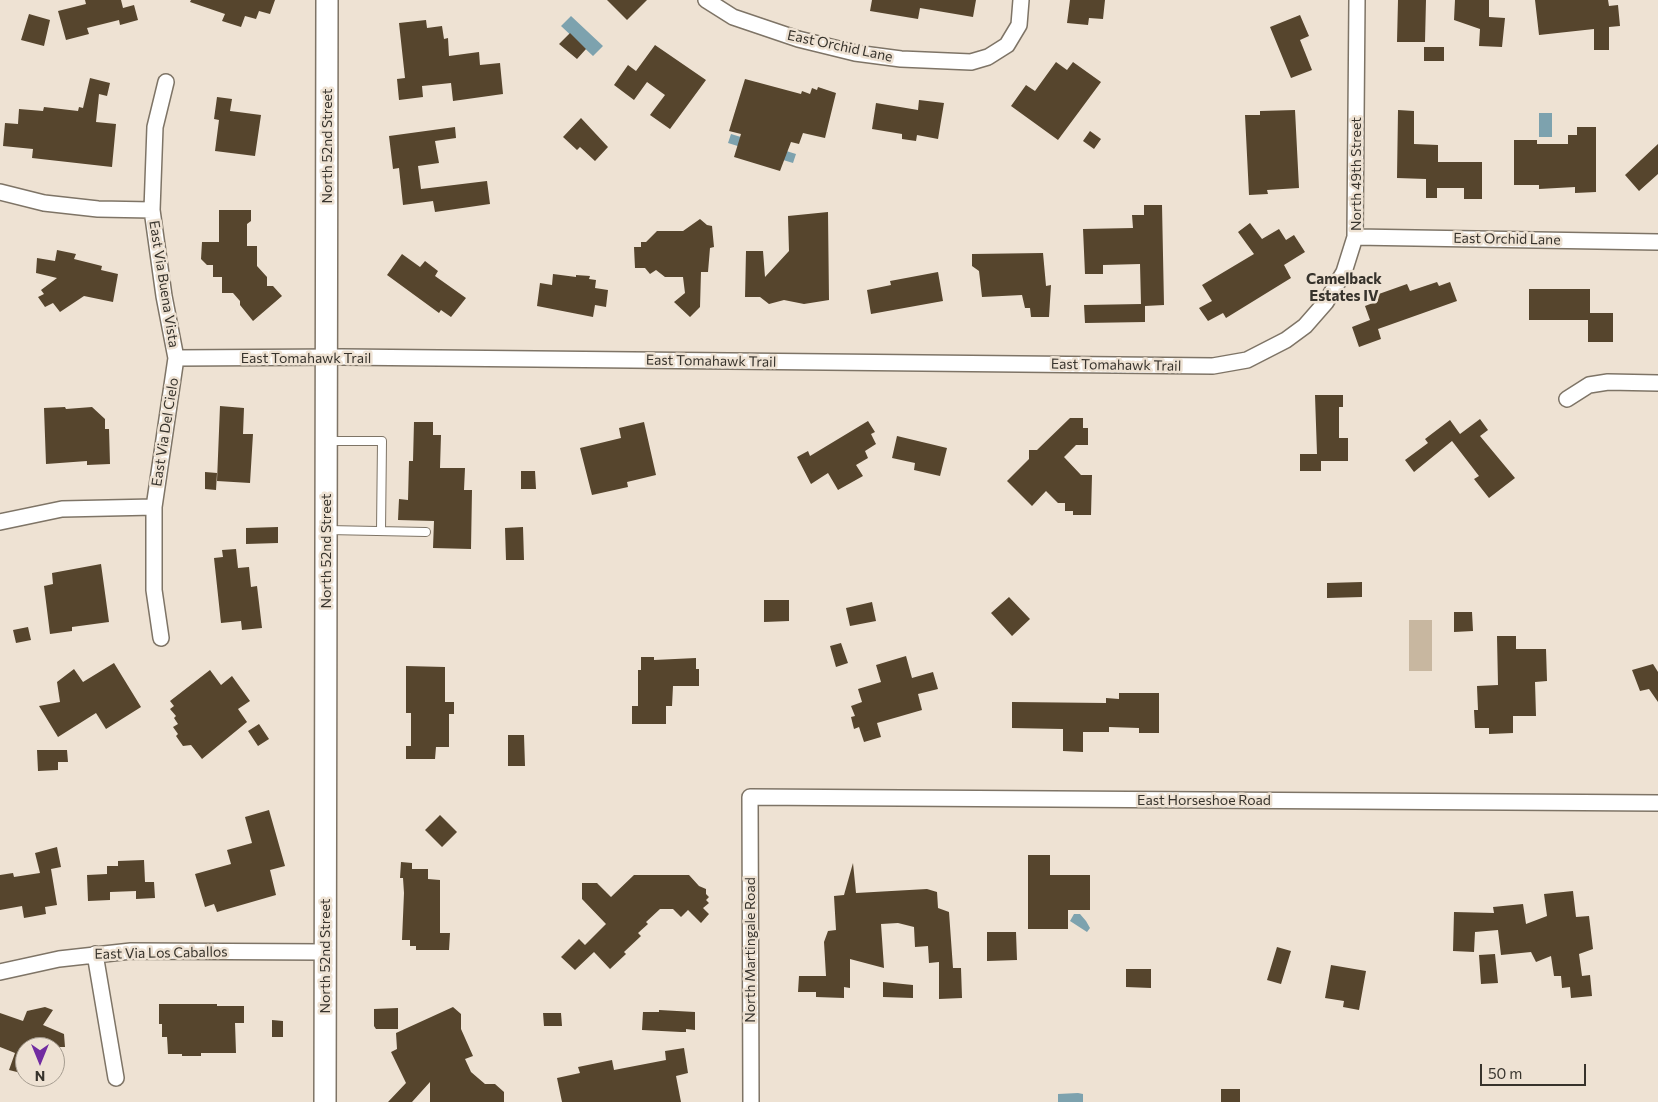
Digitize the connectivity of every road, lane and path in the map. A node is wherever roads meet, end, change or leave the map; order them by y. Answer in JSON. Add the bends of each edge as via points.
{"nodes":[{"id":1,"x":327,"y":0,"type":"edge"},
{"id":2,"x":706,"y":0,"type":"edge"},
{"id":3,"x":1021,"y":0,"type":"edge"},
{"id":4,"x":1357,"y":0,"type":"edge"},
{"id":5,"x":166,"y":82,"type":"dead end"},
{"id":6,"x":0,"y":192,"type":"edge"},
{"id":7,"x":152,"y":210,"type":"junction"},
{"id":8,"x":1356,"y":237,"type":"junction"},
{"id":9,"x":1658,"y":242,"type":"edge"},
{"id":10,"x":326,"y":357,"type":"junction"},
{"id":11,"x":176,"y":358,"type":"junction"},
{"id":12,"x":1247,"y":360,"type":"joint"},
{"id":13,"x":1658,"y":383,"type":"edge"},
{"id":14,"x":1567,"y":399,"type":"dead end"},
{"id":15,"x":325,"y":441,"type":"junction"},
{"id":16,"x":154,"y":507,"type":"junction"},
{"id":17,"x":0,"y":522,"type":"edge"},
{"id":18,"x":326,"y":530,"type":"junction"},
{"id":19,"x":381,"y":531,"type":"junction"},
{"id":20,"x":426,"y":532,"type":"dead end"},
{"id":21,"x":161,"y":638,"type":"dead end"},
{"id":22,"x":750,"y":797,"type":"joint"},
{"id":23,"x":1658,"y":803,"type":"edge"},
{"id":24,"x":324,"y":952,"type":"junction"},
{"id":25,"x":95,"y":954,"type":"junction"},
{"id":26,"x":0,"y":972,"type":"edge"},
{"id":27,"x":116,"y":1078,"type":"dead end"},
{"id":28,"x":325,"y":1102,"type":"edge"},
{"id":29,"x":751,"y":1102,"type":"edge"}],
"edges":[{"from":1,"to":10,"type":"street","name":"North 52nd Street"},
{"from":2,"to":3,"type":"street","name":"East Orchid Lane","via":[[733,17],[798,39],[882,57],[970,62],[988,57],[1007,45],[1019,25]]},
{"from":4,"to":8,"type":"street","name":"North 49th Street"},
{"from":5,"to":7,"type":"street","name":"East Via Buena Vista","via":[[155,126]]},
{"from":6,"to":7,"type":"street","name":"East Via Buena Vista","via":[[53,204]]},
{"from":7,"to":11,"type":"street","name":"East Via Buena Vista"},
{"from":8,"to":9,"type":"street","name":"East Orchid Lane"},
{"from":8,"to":12,"type":"street","name":"North 49th Street","via":[[1344,272],[1305,326]]},
{"from":10,"to":11,"type":"street","name":"East Tomahawk Trail"},
{"from":10,"to":12,"type":"street","name":"East Tomahawk Trail","via":[[1213,366]]},
{"from":10,"to":15,"type":"street","name":"North 52nd Street"},
{"from":11,"to":16,"type":"street","name":"East Via Del Cielo"},
{"from":13,"to":14,"type":"street","via":[[1589,385]]},
{"from":15,"to":18,"type":"street","name":"North 52nd Street"},
{"from":15,"to":19,"type":"lane","via":[[382,441]]},
{"from":16,"to":17,"type":"street","via":[[62,509]]},
{"from":16,"to":21,"type":"street","name":"East Via Del Cielo","via":[[154,590]]},
{"from":18,"to":19,"type":"lane"},
{"from":18,"to":24,"type":"street","name":"North 52nd Street"},
{"from":19,"to":20,"type":"lane"},
{"from":22,"to":23,"type":"street","name":"East Horseshoe Road"},
{"from":22,"to":29,"type":"street","name":"North Martingale Road"},
{"from":24,"to":25,"type":"street","name":"East Via Los Caballos","via":[[131,951]]},
{"from":24,"to":28,"type":"street","name":"North 52nd Street"},
{"from":25,"to":26,"type":"street","name":"East Via Los Caballos"},
{"from":25,"to":27,"type":"street"}]}
